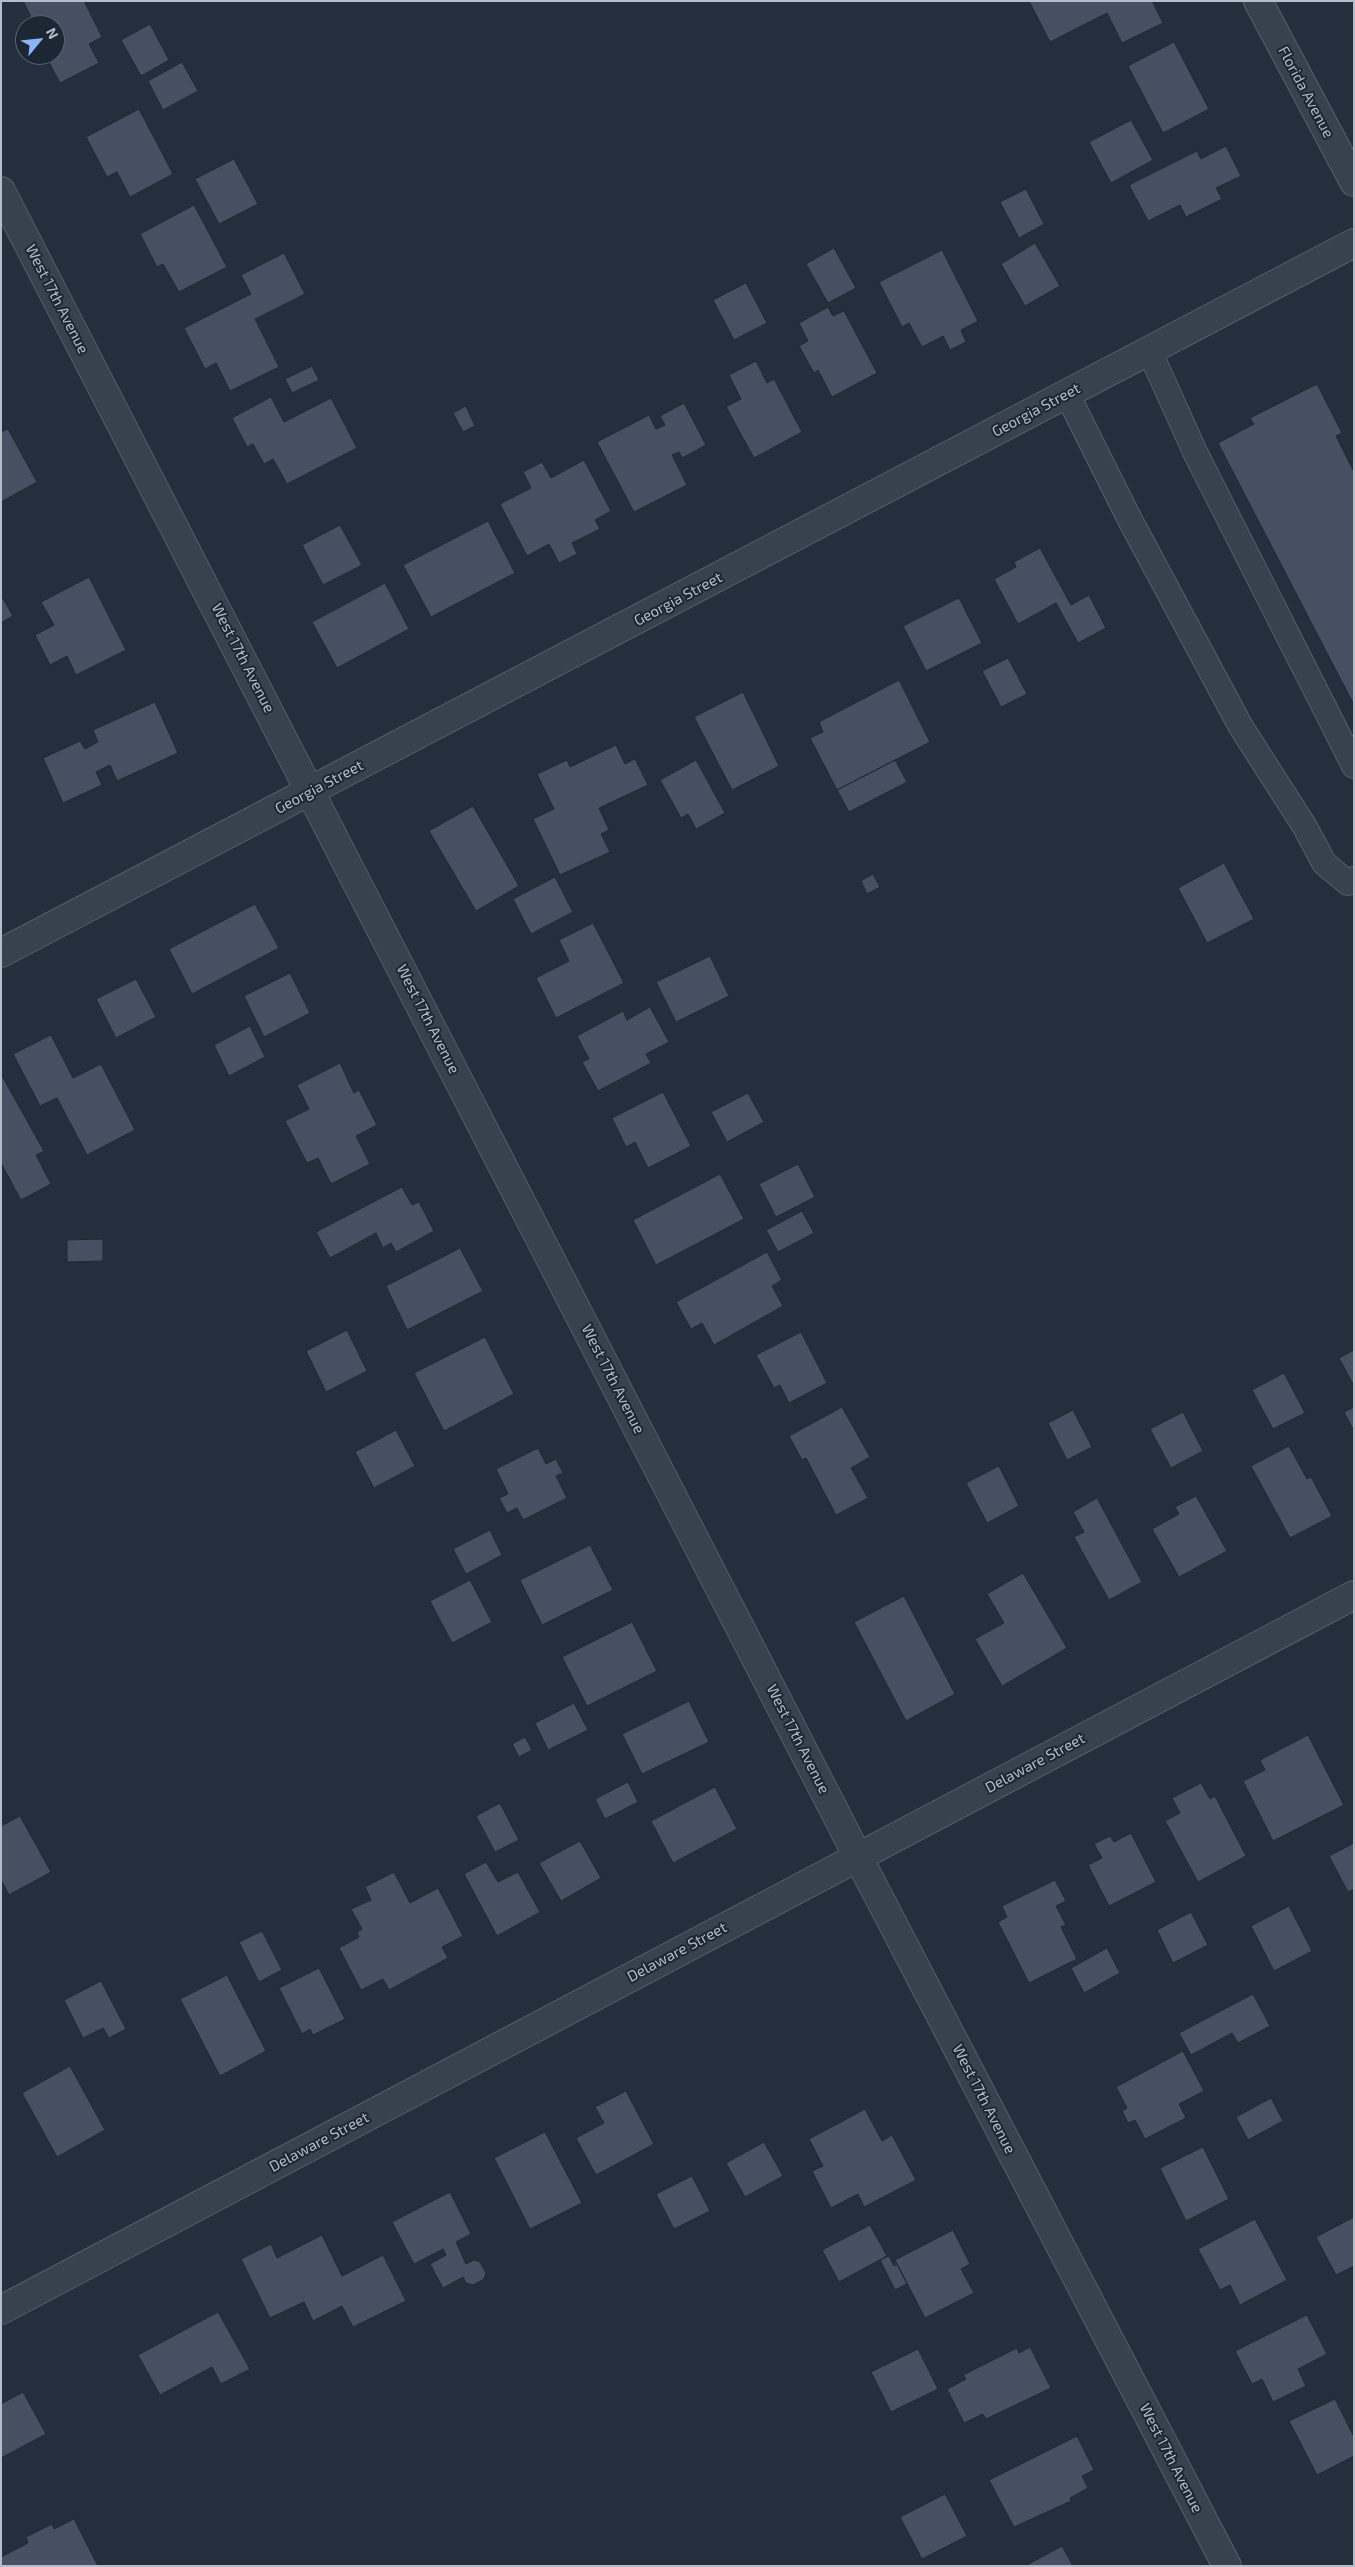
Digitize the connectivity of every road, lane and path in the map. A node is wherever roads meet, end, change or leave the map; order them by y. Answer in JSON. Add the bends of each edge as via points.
{"nodes":[{"id":1,"x":1258,"y":1,"type":"edge"},
{"id":2,"x":1354,"y":182,"type":"edge"},
{"id":3,"x":1,"y":191,"type":"edge"},
{"id":4,"x":1354,"y":243,"type":"edge"},
{"id":5,"x":1149,"y":350,"type":"junction"},
{"id":6,"x":1067,"y":394,"type":"junction"},
{"id":7,"x":1354,"y":766,"type":"edge"},
{"id":8,"x":311,"y":792,"type":"junction"},
{"id":9,"x":1354,"y":879,"type":"edge"},
{"id":10,"x":1,"y":954,"type":"edge"},
{"id":11,"x":1354,"y":1595,"type":"edge"},
{"id":12,"x":858,"y":1857,"type":"junction"},
{"id":13,"x":1,"y":2310,"type":"edge"},
{"id":14,"x":1227,"y":2566,"type":"edge"}],
"edges":[{"from":1,"to":2,"type":"street","name":"Florida Avenue"},
{"from":3,"to":8,"type":"street","name":"West 17th Avenue"},
{"from":4,"to":5,"type":"street","name":"Georgia Street"},
{"from":5,"to":6,"type":"street","name":"Georgia Street"},
{"from":5,"to":7,"type":"lane","via":[[1195,452]]},
{"from":6,"to":8,"type":"street","name":"Georgia Street"},
{"from":6,"to":9,"type":"lane","via":[[1241,727],[1305,826],[1324,863],[1348,882]]},
{"from":8,"to":10,"type":"street","name":"Georgia Street"},
{"from":8,"to":12,"type":"street","name":"West 17th Avenue"},
{"from":11,"to":12,"type":"street","name":"Delaware Street"},
{"from":12,"to":13,"type":"street","name":"Delaware Street"},
{"from":12,"to":14,"type":"street","name":"West 17th Avenue"}]}
